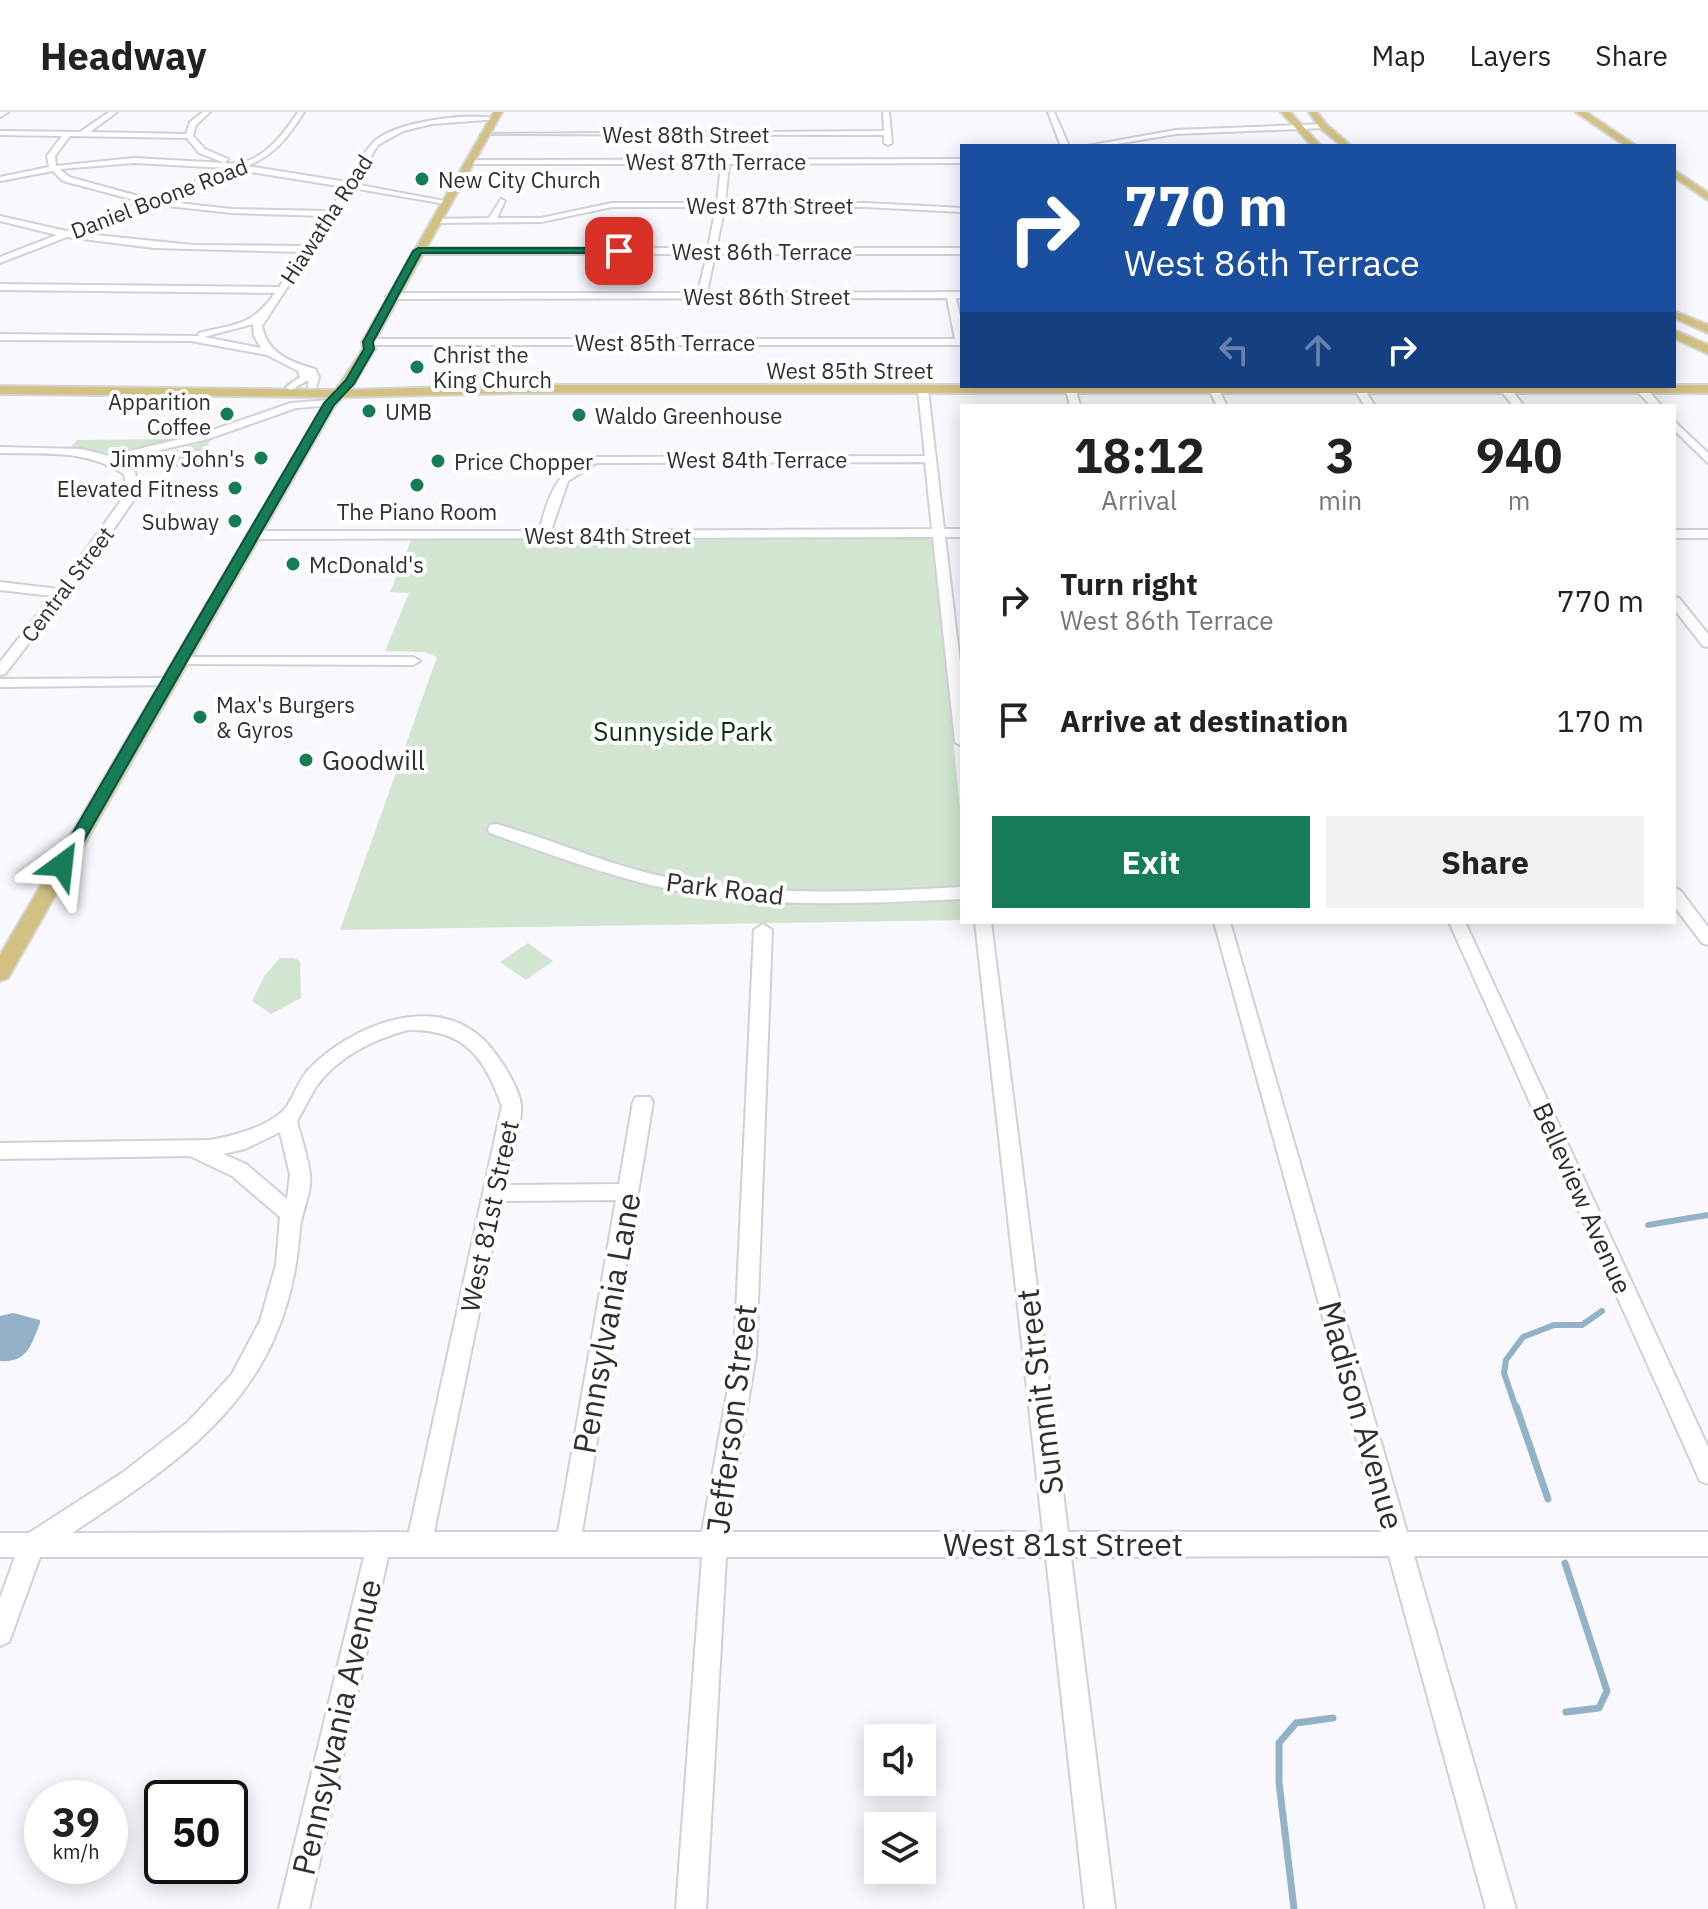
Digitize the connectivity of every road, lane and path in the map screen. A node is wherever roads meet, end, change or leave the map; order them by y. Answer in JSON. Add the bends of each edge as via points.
{"nodes":[{"id":1,"x":5,"y":112,"type":"edge"},
{"id":2,"x":114,"y":112,"type":"edge"},
{"id":3,"x":207,"y":112,"type":"edge"},
{"id":4,"x":301,"y":112,"type":"edge"},
{"id":5,"x":886,"y":112,"type":"edge"},
{"id":6,"x":1051,"y":112,"type":"edge"},
{"id":7,"x":1285,"y":112,"type":"edge"},
{"id":8,"x":1313,"y":112,"type":"edge"},
{"id":9,"x":1569,"y":112,"type":"edge"},
{"id":10,"x":1580,"y":112,"type":"edge"},
{"id":11,"x":0,"y":115,"type":"edge"},
{"id":12,"x":496,"y":115,"type":"edge"},
{"id":13,"x":1323,"y":126,"type":"junction"},
{"id":14,"x":1297,"y":128,"type":"junction"},
{"id":15,"x":0,"y":133,"type":"edge"},
{"id":16,"x":888,"y":133,"type":"junction"},
{"id":17,"x":485,"y":134,"type":"junction"},
{"id":18,"x":67,"y":135,"type":"junction"},
{"id":19,"x":81,"y":135,"type":"junction"},
{"id":20,"x":189,"y":136,"type":"junction"},
{"id":21,"x":1064,"y":144,"type":"edge"},
{"id":22,"x":1103,"y":144,"type":"edge"},
{"id":23,"x":1315,"y":144,"type":"edge"},
{"id":24,"x":1345,"y":144,"type":"edge"},
{"id":25,"x":1616,"y":144,"type":"edge"},
{"id":26,"x":1629,"y":144,"type":"edge"},
{"id":27,"x":213,"y":156,"type":"junction"},
{"id":28,"x":725,"y":161,"type":"junction"},
{"id":29,"x":893,"y":161,"type":"junction"},
{"id":30,"x":960,"y":161,"type":"edge"},
{"id":31,"x":469,"y":162,"type":"junction"},
{"id":32,"x":194,"y":164,"type":"junction"},
{"id":33,"x":242,"y":167,"type":"junction"},
{"id":34,"x":54,"y":169,"type":"junction"},
{"id":35,"x":1676,"y":174,"type":"edge"},
{"id":36,"x":0,"y":179,"type":"edge"},
{"id":37,"x":1676,"y":184,"type":"edge"},
{"id":38,"x":349,"y":186,"type":"junction"},
{"id":39,"x":1708,"y":197,"type":"edge"},
{"id":40,"x":501,"y":201,"type":"dead end"},
{"id":41,"x":151,"y":202,"type":"junction"},
{"id":42,"x":446,"y":202,"type":"junction"},
{"id":43,"x":721,"y":205,"type":"junction"},
{"id":44,"x":1708,"y":205,"type":"edge"},
{"id":45,"x":960,"y":210,"type":"edge"},
{"id":46,"x":331,"y":214,"type":"junction"},
{"id":47,"x":0,"y":218,"type":"edge"},
{"id":48,"x":435,"y":221,"type":"junction"},
{"id":49,"x":492,"y":221,"type":"junction"},
{"id":50,"x":65,"y":234,"type":"junction"},
{"id":51,"x":310,"y":249,"type":"junction"},
{"id":52,"x":418,"y":251,"type":"junction"},
{"id":53,"x":712,"y":251,"type":"junction"},
{"id":54,"x":960,"y":251,"type":"edge"},
{"id":55,"x":0,"y":260,"type":"edge"},
{"id":56,"x":0,"y":277,"type":"edge"},
{"id":57,"x":68,"y":286,"type":"junction"},
{"id":58,"x":0,"y":287,"type":"edge"},
{"id":59,"x":280,"y":290,"type":"junction"},
{"id":60,"x":391,"y":296,"type":"junction"},
{"id":61,"x":702,"y":296,"type":"junction"},
{"id":62,"x":957,"y":296,"type":"edge"},
{"id":63,"x":1676,"y":315,"type":"edge"},
{"id":64,"x":261,"y":316,"type":"junction"},
{"id":65,"x":1708,"y":329,"type":"edge"},
{"id":66,"x":960,"y":330,"type":"edge"},
{"id":67,"x":1676,"y":335,"type":"edge"},
{"id":68,"x":0,"y":337,"type":"edge"},
{"id":69,"x":191,"y":338,"type":"junction"},
{"id":70,"x":960,"y":342,"type":"edge"},
{"id":71,"x":367,"y":344,"type":"junction"},
{"id":72,"x":1705,"y":346,"type":"edge"},
{"id":73,"x":266,"y":352,"type":"junction"},
{"id":74,"x":303,"y":369,"type":"junction"},
{"id":75,"x":312,"y":386,"type":"junction"},
{"id":76,"x":291,"y":387,"type":"junction"},
{"id":77,"x":1085,"y":388,"type":"edge"},
{"id":78,"x":1359,"y":389,"type":"junction"},
{"id":79,"x":1505,"y":389,"type":"junction"},
{"id":80,"x":1641,"y":389,"type":"junction"},
{"id":81,"x":1708,"y":389,"type":"edge"},
{"id":82,"x":0,"y":390,"type":"edge"},
{"id":83,"x":147,"y":390,"type":"junction"},
{"id":84,"x":923,"y":390,"type":"junction"},
{"id":85,"x":1071,"y":390,"type":"junction"},
{"id":86,"x":1214,"y":390,"type":"junction"},
{"id":87,"x":336,"y":394,"type":"junction"},
{"id":88,"x":1074,"y":404,"type":"edge"},
{"id":89,"x":1221,"y":404,"type":"edge"},
{"id":90,"x":1369,"y":404,"type":"edge"},
{"id":91,"x":1517,"y":404,"type":"edge"},
{"id":92,"x":1655,"y":404,"type":"edge"},
{"id":93,"x":1676,"y":426,"type":"edge"},
{"id":94,"x":0,"y":450,"type":"edge"},
{"id":95,"x":109,"y":459,"type":"junction"},
{"id":96,"x":931,"y":459,"type":"junction"},
{"id":97,"x":1708,"y":460,"type":"edge"},
{"id":98,"x":939,"y":533,"type":"junction"},
{"id":99,"x":960,"y":533,"type":"edge"},
{"id":100,"x":1676,"y":534,"type":"edge"},
{"id":101,"x":1708,"y":534,"type":"edge"},
{"id":102,"x":253,"y":535,"type":"junction"},
{"id":103,"x":544,"y":535,"type":"junction"},
{"id":104,"x":0,"y":586,"type":"edge"},
{"id":105,"x":61,"y":593,"type":"junction"},
{"id":106,"x":1676,"y":603,"type":"edge"},
{"id":107,"x":1708,"y":643,"type":"edge"},
{"id":108,"x":180,"y":661,"type":"junction"},
{"id":109,"x":413,"y":661,"type":"dead end"},
{"id":110,"x":0,"y":671,"type":"edge"},
{"id":111,"x":168,"y":682,"type":"junction"},
{"id":112,"x":0,"y":683,"type":"edge"},
{"id":113,"x":960,"y":724,"type":"edge"},
{"id":114,"x":496,"y":829,"type":"dead end"},
{"id":115,"x":960,"y":893,"type":"edge"},
{"id":116,"x":1676,"y":897,"type":"edge"},
{"id":117,"x":983,"y":924,"type":"edge"},
{"id":118,"x":1223,"y":924,"type":"edge"},
{"id":119,"x":1458,"y":924,"type":"edge"},
{"id":120,"x":763,"y":930,"type":"dead end"},
{"id":121,"x":1708,"y":939,"type":"edge"},
{"id":122,"x":0,"y":973,"type":"edge"},
{"id":123,"x":643,"y":1102,"type":"dead end"},
{"id":124,"x":287,"y":1120,"type":"junction"},
{"id":125,"x":194,"y":1149,"type":"junction"},
{"id":126,"x":0,"y":1151,"type":"edge"},
{"id":127,"x":629,"y":1192,"type":"junction"},
{"id":128,"x":495,"y":1193,"type":"junction"},
{"id":129,"x":291,"y":1214,"type":"junction"},
{"id":130,"x":1708,"y":1473,"type":"edge"},
{"id":131,"x":715,"y":1543,"type":"junction"},
{"id":132,"x":1058,"y":1543,"type":"junction"},
{"id":133,"x":379,"y":1544,"type":"junction"},
{"id":134,"x":419,"y":1544,"type":"junction"},
{"id":135,"x":568,"y":1544,"type":"junction"},
{"id":136,"x":1399,"y":1544,"type":"junction"},
{"id":137,"x":1708,"y":1544,"type":"edge"},
{"id":138,"x":0,"y":1545,"type":"edge"},
{"id":139,"x":32,"y":1545,"type":"junction"},
{"id":140,"x":0,"y":1633,"type":"edge"},
{"id":141,"x":294,"y":1909,"type":"edge"},
{"id":142,"x":691,"y":1909,"type":"edge"},
{"id":143,"x":1100,"y":1909,"type":"edge"},
{"id":144,"x":1501,"y":1909,"type":"edge"}],
"edges":[{"from":1,"to":11,"type":"street"},
{"from":2,"to":19,"type":"street"},
{"from":3,"to":20,"type":"street"},
{"from":4,"to":33,"type":"street","name":"Daniel Boone Road","via":[[276,147]]},
{"from":5,"to":16,"type":"street"},
{"from":6,"to":21,"type":"street"},
{"from":7,"to":14,"type":"main road"},
{"from":8,"to":13,"type":"main road"},
{"from":9,"to":25,"type":"main road"},
{"from":10,"to":26,"type":"main road"},
{"from":12,"to":17,"type":"main road"},
{"from":12,"to":38,"type":"street","name":"Hiawatha Road","via":[[390,134],[375,144]]},
{"from":13,"to":14,"type":"street"},
{"from":13,"to":24,"type":"main road"},
{"from":14,"to":22,"type":"street","via":[[1176,132]]},
{"from":14,"to":23,"type":"main road"},
{"from":15,"to":18,"type":"street"},
{"from":16,"to":17,"type":"street","name":"West 88th Street"},
{"from":16,"to":29,"type":"street"},
{"from":17,"to":31,"type":"main road"},
{"from":18,"to":19,"type":"street"},
{"from":18,"to":34,"type":"street","via":[[51,156]]},
{"from":19,"to":20,"type":"street"},
{"from":20,"to":27,"type":"street"},
{"from":27,"to":32,"type":"street"},
{"from":27,"to":33,"type":"street"},
{"from":28,"to":29,"type":"street","name":"West 87th Terrace"},
{"from":28,"to":31,"type":"street","name":"West 87th Terrace"},
{"from":28,"to":43,"type":"street"},
{"from":29,"to":30,"type":"street","name":"West 87th Terrace"},
{"from":31,"to":42,"type":"main road"},
{"from":32,"to":33,"type":"street"},
{"from":32,"to":34,"type":"street","via":[[90,163]]},
{"from":33,"to":38,"type":"street"},
{"from":33,"to":41,"type":"street","name":"Daniel Boone Road"},
{"from":34,"to":36,"type":"street"},
{"from":34,"to":41,"type":"street","via":[[66,179]]},
{"from":35,"to":39,"type":"main road"},
{"from":37,"to":44,"type":"main road"},
{"from":38,"to":42,"type":"street"},
{"from":38,"to":46,"type":"street","name":"Hiawatha Road"},
{"from":40,"to":49,"type":"street"},
{"from":41,"to":46,"type":"street"},
{"from":41,"to":50,"type":"street","name":"Daniel Boone Road"},
{"from":42,"to":48,"type":"main road"},
{"from":43,"to":45,"type":"street","name":"West 87th Street"},
{"from":43,"to":49,"type":"street","name":"West 87th Street","via":[[612,205],[541,220]]},
{"from":43,"to":53,"type":"street"},
{"from":46,"to":51,"type":"street","name":"Hiawatha Road"},
{"from":47,"to":50,"type":"street"},
{"from":48,"to":49,"type":"street","name":"West 87th Street"},
{"from":48,"to":52,"type":"main road"},
{"from":50,"to":51,"type":"street","via":[[176,246]]},
{"from":50,"to":55,"type":"street","name":"Daniel Boone Road"},
{"from":51,"to":59,"type":"street","name":"Hiawatha Road"},
{"from":52,"to":53,"type":"street","name":"West 86th Terrace"},
{"from":52,"to":60,"type":"main road"},
{"from":53,"to":54,"type":"street","name":"West 86th Terrace"},
{"from":53,"to":61,"type":"street"},
{"from":56,"to":57,"type":"street"},
{"from":57,"to":58,"type":"street"},
{"from":57,"to":59,"type":"street"},
{"from":59,"to":64,"type":"street","name":"Hiawatha Road"},
{"from":60,"to":61,"type":"street","name":"West 86th Street"},
{"from":60,"to":71,"type":"main road"},
{"from":61,"to":62,"type":"street","name":"West 86th Street"},
{"from":62,"to":66,"type":"street"},
{"from":63,"to":65,"type":"main road"},
{"from":64,"to":69,"type":"street"},
{"from":64,"to":73,"type":"street","via":[[258,340]]},
{"from":67,"to":72,"type":"main road"},
{"from":68,"to":69,"type":"street"},
{"from":69,"to":73,"type":"street"},
{"from":70,"to":71,"type":"street","name":"West 85th Terrace"},
{"from":71,"to":87,"type":"main road","via":[[355,352],[337,381]]},
{"from":73,"to":74,"type":"street"},
{"from":74,"to":75,"type":"street","via":[[313,374]]},
{"from":74,"to":76,"type":"street","via":[[305,378]]},
{"from":75,"to":76,"type":"main road","name":"West 85th Street"},
{"from":75,"to":87,"type":"main road","name":"West 85th Street"},
{"from":76,"to":83,"type":"main road","name":"West 85th Street"},
{"from":77,"to":85,"type":"main road","name":"West 85th Street"},
{"from":77,"to":86,"type":"main road","name":"West 85th Street"},
{"from":78,"to":79,"type":"main road","name":"West 85th Street"},
{"from":78,"to":86,"type":"main road","name":"West 85th Street"},
{"from":78,"to":90,"type":"street"},
{"from":79,"to":80,"type":"main road","name":"West 85th Street"},
{"from":79,"to":91,"type":"street"},
{"from":80,"to":81,"type":"main road","name":"West 85th Street"},
{"from":80,"to":92,"type":"street"},
{"from":82,"to":83,"type":"main road","name":"West 85th Street"},
{"from":83,"to":87,"type":"main road","name":"West 85th Street"},
{"from":84,"to":85,"type":"main road","name":"West 85th Street"},
{"from":84,"to":87,"type":"main road","name":"West 85th Street"},
{"from":84,"to":96,"type":"street"},
{"from":85,"to":88,"type":"street"},
{"from":86,"to":89,"type":"street"},
{"from":87,"to":95,"type":"street","via":[[204,437]]},
{"from":87,"to":102,"type":"main road"},
{"from":93,"to":97,"type":"street"},
{"from":94,"to":95,"type":"street","via":[[81,452]]},
{"from":95,"to":105,"type":"street","name":"Central Street","via":[[129,472],[133,492]]},
{"from":96,"to":98,"type":"street"},
{"from":96,"to":103,"type":"street","name":"West 84th Terrace","via":[[606,458],[564,475]]},
{"from":98,"to":99,"type":"street","name":"West 84th Street"},
{"from":98,"to":103,"type":"street","name":"West 84th Street"},
{"from":98,"to":113,"type":"street"},
{"from":100,"to":101,"type":"street"},
{"from":102,"to":103,"type":"street","name":"West 84th Street"},
{"from":102,"to":108,"type":"main road"},
{"from":104,"to":105,"type":"street"},
{"from":105,"to":110,"type":"street","name":"Central Street"},
{"from":106,"to":107,"type":"street"},
{"from":108,"to":109,"type":"street"},
{"from":108,"to":111,"type":"main road"},
{"from":111,"to":112,"type":"street"},
{"from":111,"to":122,"type":"main road"},
{"from":114,"to":115,"type":"street","name":"Park Road","via":[[587,861],[696,889],[804,897]]},
{"from":116,"to":121,"type":"street"},
{"from":117,"to":132,"type":"street","name":"Summit Street"},
{"from":118,"to":136,"type":"street","name":"Madison Avenue"},
{"from":119,"to":130,"type":"street","name":"Belleview Avenue"},
{"from":120,"to":131,"type":"street","name":"Jefferson Street","via":[[745,1355],[713,1525]]},
{"from":123,"to":127,"type":"street","name":"Pennsylvania Lane"},
{"from":124,"to":125,"type":"street","via":[[238,1143]]},
{"from":124,"to":128,"type":"street","name":"West 81st Street","via":[[312,1078],[358,1040],[399,1026],[454,1030],[474,1042],[498,1070],[512,1106]]},
{"from":124,"to":129,"type":"street","via":[[300,1175]]},
{"from":125,"to":126,"type":"street"},
{"from":125,"to":129,"type":"street","via":[[239,1170]]},
{"from":127,"to":128,"type":"street"},
{"from":127,"to":135,"type":"street","name":"Pennsylvania Lane"},
{"from":128,"to":134,"type":"street","name":"West 81st Street"},
{"from":129,"to":139,"type":"street","via":[[287,1265],[270,1323],[240,1381],[196,1430]]},
{"from":131,"to":132,"type":"street","name":"West 81st Street"},
{"from":131,"to":135,"type":"street","name":"West 81st Street"},
{"from":131,"to":142,"type":"street","name":"Jefferson Street"},
{"from":132,"to":136,"type":"street","name":"West 81st Street"},
{"from":132,"to":143,"type":"street","name":"Summit Street"},
{"from":133,"to":134,"type":"street","name":"West 81st Street"},
{"from":133,"to":139,"type":"street","name":"West 81st Street"},
{"from":133,"to":141,"type":"street","name":"Pennsylvania Avenue"},
{"from":134,"to":135,"type":"street","name":"West 81st Street"},
{"from":136,"to":137,"type":"street","name":"West 81st Street"},
{"from":136,"to":144,"type":"street","name":"Madison Avenue"},
{"from":138,"to":139,"type":"street","name":"West 81st Street"},
{"from":139,"to":140,"type":"street"}]}
